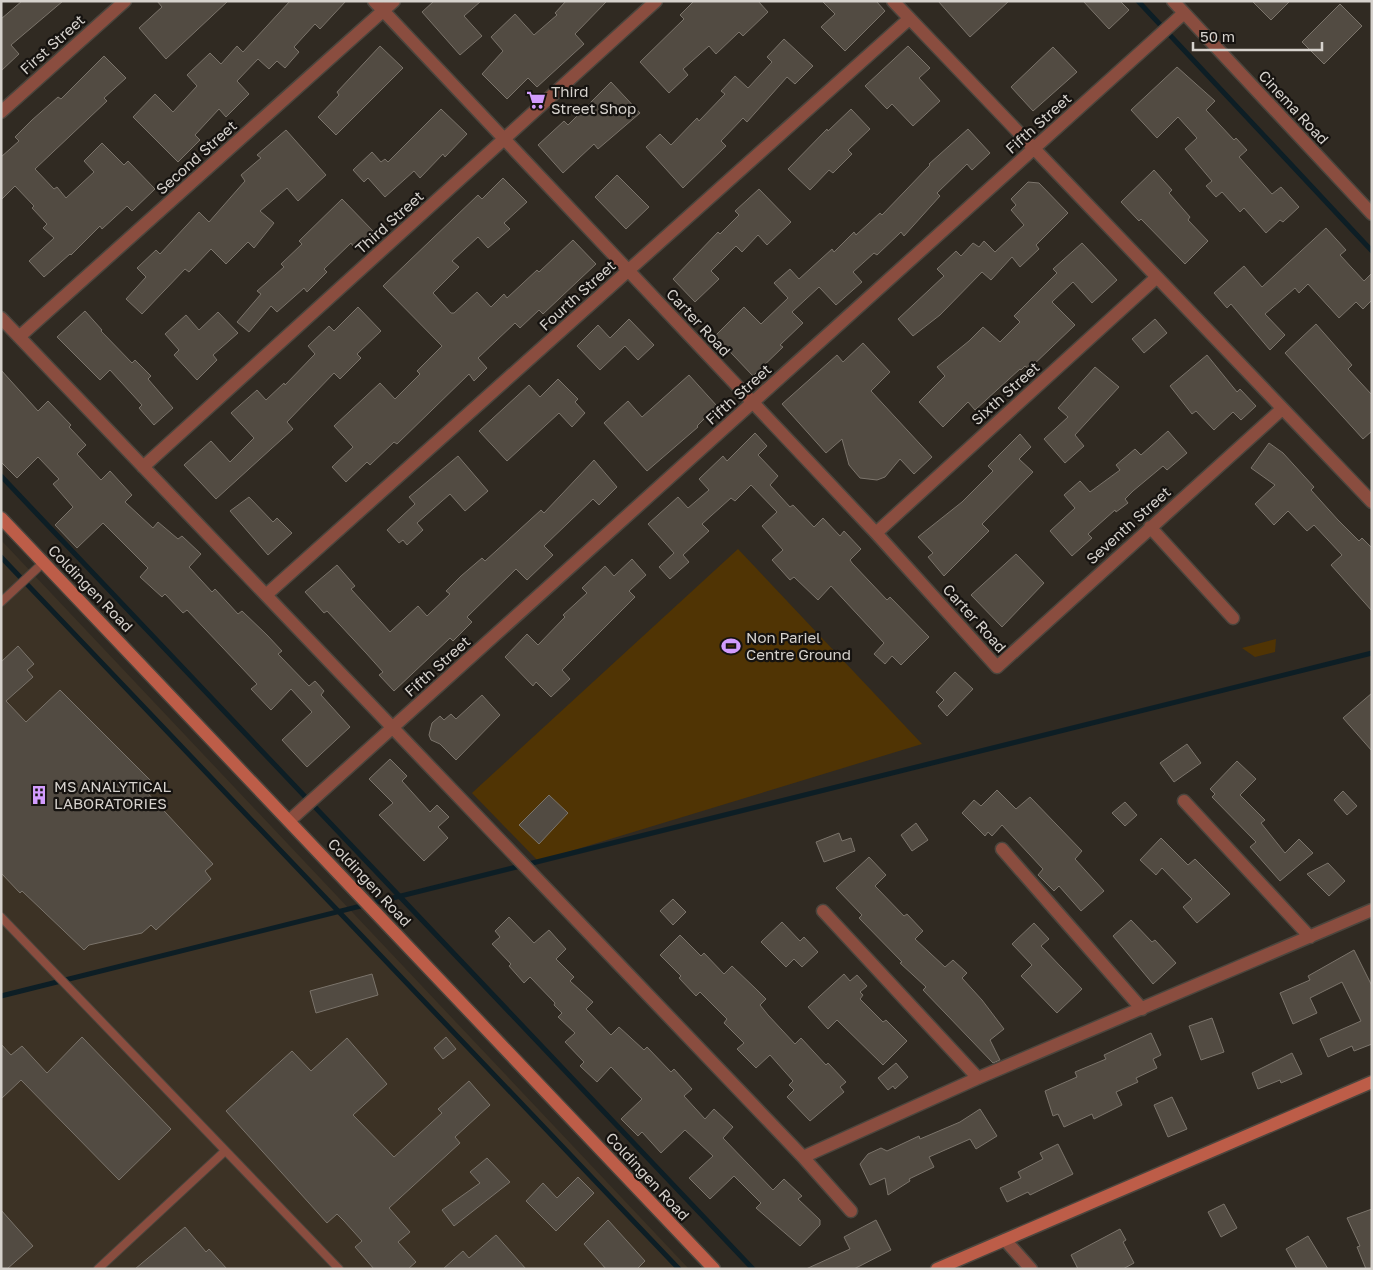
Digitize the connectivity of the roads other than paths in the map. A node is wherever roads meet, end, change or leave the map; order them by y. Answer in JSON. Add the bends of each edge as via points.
{"nodes":[{"id":1,"x":125,"y":1,"type":"edge"},
{"id":2,"x":394,"y":1,"type":"edge"},
{"id":3,"x":656,"y":1,"type":"edge"},
{"id":4,"x":893,"y":1,"type":"edge"},
{"id":5,"x":1173,"y":1,"type":"edge"},
{"id":6,"x":379,"y":6,"type":"edge"},
{"id":7,"x":1184,"y":13,"type":"junction"},
{"id":8,"x":910,"y":19,"type":"junction"},
{"id":9,"x":1,"y":112,"type":"edge"},
{"id":10,"x":504,"y":139,"type":"junction"},
{"id":11,"x":1034,"y":148,"type":"junction"},
{"id":12,"x":1372,"y":214,"type":"edge"},
{"id":13,"x":628,"y":270,"type":"junction"},
{"id":14,"x":1157,"y":277,"type":"junction"},
{"id":15,"x":1,"y":318,"type":"edge"},
{"id":16,"x":19,"y":336,"type":"junction"},
{"id":17,"x":752,"y":403,"type":"junction"},
{"id":18,"x":1282,"y":409,"type":"junction"},
{"id":19,"x":143,"y":467,"type":"junction"},
{"id":20,"x":1372,"y":502,"type":"edge"},
{"id":21,"x":1,"y":518,"type":"edge"},
{"id":22,"x":1150,"y":528,"type":"junction"},
{"id":23,"x":876,"y":533,"type":"junction"},
{"id":24,"x":44,"y":562,"type":"junction"},
{"id":25,"x":266,"y":595,"type":"junction"},
{"id":26,"x":1,"y":602,"type":"edge"},
{"id":27,"x":1233,"y":618,"type":"dead end"},
{"id":28,"x":997,"y":667,"type":"joint"},
{"id":29,"x":393,"y":728,"type":"junction"},
{"id":30,"x":1184,"y":802,"type":"dead end"},
{"id":31,"x":290,"y":821,"type":"junction"},
{"id":32,"x":1002,"y":849,"type":"dead end"},
{"id":33,"x":1372,"y":910,"type":"edge"},
{"id":34,"x":823,"y":911,"type":"dead end"},
{"id":35,"x":1,"y":917,"type":"edge"},
{"id":36,"x":1310,"y":937,"type":"junction"},
{"id":37,"x":1142,"y":1009,"type":"junction"},
{"id":38,"x":978,"y":1078,"type":"junction"},
{"id":39,"x":1372,"y":1082,"type":"edge"},
{"id":40,"x":225,"y":1152,"type":"junction"},
{"id":41,"x":803,"y":1157,"type":"junction"},
{"id":42,"x":851,"y":1211,"type":"dead end"},
{"id":43,"x":1004,"y":1240,"type":"junction"},
{"id":44,"x":98,"y":1269,"type":"edge"},
{"id":45,"x":339,"y":1269,"type":"edge"},
{"id":46,"x":714,"y":1269,"type":"edge"},
{"id":47,"x":937,"y":1269,"type":"edge"},
{"id":48,"x":1031,"y":1269,"type":"edge"}],
"edges":[{"from":1,"to":9,"type":"street","name":"First Street"},
{"from":2,"to":6,"type":"street","name":"Second Street"},
{"from":3,"to":10,"type":"street","name":"Third Street"},
{"from":4,"to":8,"type":"street"},
{"from":5,"to":7,"type":"street","name":"Cinema Road"},
{"from":6,"to":10,"type":"street","name":"Carter Road"},
{"from":6,"to":16,"type":"street","name":"Second Street"},
{"from":7,"to":11,"type":"street","name":"Fifth Street"},
{"from":7,"to":12,"type":"street","name":"Cinema Road"},
{"from":8,"to":11,"type":"street"},
{"from":8,"to":13,"type":"street","name":"Fourth Street"},
{"from":10,"to":13,"type":"street","name":"Carter Road"},
{"from":10,"to":19,"type":"street","name":"Third Street"},
{"from":11,"to":14,"type":"street"},
{"from":11,"to":17,"type":"street","name":"Fifth Street"},
{"from":13,"to":17,"type":"street","name":"Carter Road"},
{"from":13,"to":25,"type":"street","name":"Fourth Street"},
{"from":14,"to":18,"type":"street"},
{"from":14,"to":23,"type":"street","name":"Sixth Street"},
{"from":15,"to":16,"type":"street"},
{"from":16,"to":19,"type":"street"},
{"from":17,"to":23,"type":"street","name":"Carter Road"},
{"from":17,"to":29,"type":"street","name":"Fifth Street"},
{"from":18,"to":20,"type":"street"},
{"from":18,"to":22,"type":"street","name":"Seventh Street"},
{"from":19,"to":25,"type":"street"},
{"from":21,"to":24,"type":"street","name":"Coldingen Road"},
{"from":22,"to":27,"type":"street"},
{"from":22,"to":28,"type":"street","name":"Seventh Street"},
{"from":23,"to":28,"type":"street","name":"Carter Road"},
{"from":24,"to":26,"type":"lane"},
{"from":24,"to":31,"type":"street","name":"Coldingen Road"},
{"from":25,"to":29,"type":"street"},
{"from":29,"to":31,"type":"street","name":"Fifth Street"},
{"from":29,"to":41,"type":"street"},
{"from":30,"to":36,"type":"street"},
{"from":31,"to":46,"type":"street","name":"Coldingen Road"},
{"from":32,"to":37,"type":"street"},
{"from":33,"to":36,"type":"street"},
{"from":34,"to":38,"type":"street"},
{"from":35,"to":40,"type":"lane"},
{"from":36,"to":37,"type":"street"},
{"from":37,"to":38,"type":"street"},
{"from":38,"to":41,"type":"street"},
{"from":39,"to":43,"type":"street"},
{"from":40,"to":44,"type":"lane"},
{"from":40,"to":45,"type":"lane"},
{"from":41,"to":42,"type":"street"},
{"from":43,"to":47,"type":"street"},
{"from":43,"to":48,"type":"street"}]}
